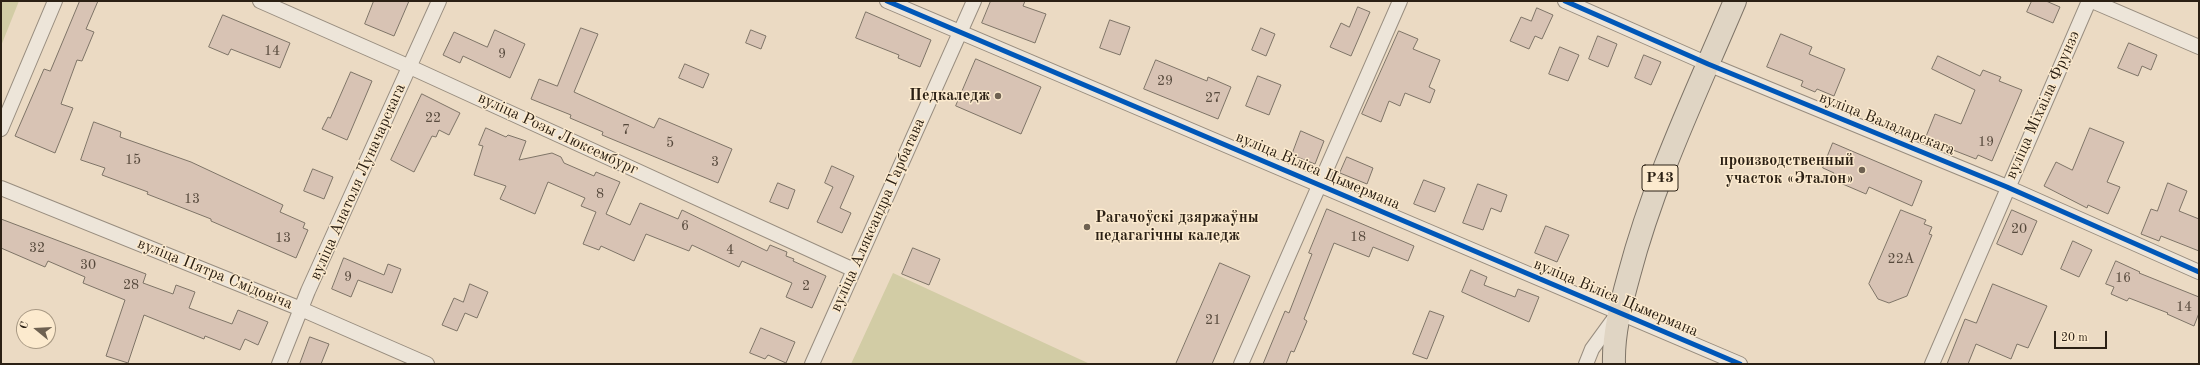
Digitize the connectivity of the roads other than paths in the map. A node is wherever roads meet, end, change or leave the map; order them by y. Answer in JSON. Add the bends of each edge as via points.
{"nodes":[{"id":1,"x":55,"y":1,"type":"edge"},
{"id":2,"x":260,"y":1,"type":"edge"},
{"id":3,"x":440,"y":1,"type":"edge"},
{"id":4,"x":887,"y":1,"type":"edge"},
{"id":5,"x":974,"y":1,"type":"edge"},
{"id":6,"x":1400,"y":1,"type":"edge"},
{"id":7,"x":1565,"y":1,"type":"edge"},
{"id":8,"x":1734,"y":1,"type":"edge"},
{"id":9,"x":2089,"y":1,"type":"edge"},
{"id":10,"x":2092,"y":1,"type":"edge"},
{"id":11,"x":961,"y":32,"type":"junction"},
{"id":12,"x":2199,"y":47,"type":"edge"},
{"id":13,"x":1708,"y":64,"type":"junction"},
{"id":14,"x":410,"y":67,"type":"junction"},
{"id":15,"x":1,"y":129,"type":"edge"},
{"id":16,"x":1320,"y":187,"type":"junction"},
{"id":17,"x":2007,"y":187,"type":"junction"},
{"id":18,"x":1,"y":188,"type":"edge"},
{"id":19,"x":854,"y":270,"type":"junction"},
{"id":20,"x":2199,"y":272,"type":"edge"},
{"id":21,"x":301,"y":309,"type":"junction"},
{"id":22,"x":1619,"y":313,"type":"junction"},
{"id":23,"x":279,"y":364,"type":"edge"},
{"id":24,"x":427,"y":364,"type":"edge"},
{"id":25,"x":812,"y":364,"type":"edge"},
{"id":26,"x":1241,"y":364,"type":"edge"},
{"id":27,"x":1586,"y":364,"type":"edge"},
{"id":28,"x":1614,"y":364,"type":"edge"},
{"id":29,"x":1740,"y":364,"type":"edge"},
{"id":30,"x":1932,"y":364,"type":"edge"}],
"edges":[{"from":1,"to":15,"type":"street"},
{"from":2,"to":14,"type":"street","name":"вуліца Розы Люксембург"},
{"from":3,"to":14,"type":"street","name":"вуліца Анатоля Луначарскага"},
{"from":4,"to":11,"type":"street","name":"вуліца Віліса Цымермана"},
{"from":5,"to":11,"type":"street","name":"вуліца Аляксандра Гарбатава"},
{"from":6,"to":16,"type":"street"},
{"from":7,"to":13,"type":"street","name":"вуліца Валадарскага"},
{"from":8,"to":13,"type":"main road","number":"Р43"},
{"from":9,"to":17,"type":"street","name":"вуліца Міхаіла Фрунзэ"},
{"from":10,"to":12,"type":"street"},
{"from":11,"to":16,"type":"street","name":"вуліца Віліса Цымермана"},
{"from":11,"to":19,"type":"street","name":"вуліца Аляксандра Гарбатава"},
{"from":13,"to":17,"type":"street","name":"вуліца Валадарскага"},
{"from":13,"to":22,"type":"main road","number":"Р43","via":[[1650,204]]},
{"from":14,"to":19,"type":"street","name":"вуліца Розы Люксембург"},
{"from":14,"to":21,"type":"street","name":"вуліца Анатоля Луначарскага"},
{"from":16,"to":22,"type":"street","name":"вуліца Віліса Цымермана"},
{"from":16,"to":26,"type":"street"},
{"from":17,"to":20,"type":"street","name":"вуліца Валадарскага"},
{"from":17,"to":30,"type":"street","name":"вуліца Міхаіла Фрунзэ"},
{"from":18,"to":21,"type":"street","name":"вуліца Пятра Смідовіча"},
{"from":19,"to":25,"type":"street","name":"вуліца Аляксандра Гарбатава"},
{"from":21,"to":23,"type":"street","name":"вуліца Анатоля Луначарскага"},
{"from":21,"to":24,"type":"street","name":"вуліца Пятра Смідовіча"},
{"from":22,"to":27,"type":"street","via":[[1592,349]]},
{"from":22,"to":28,"type":"main road","number":"Р43"},
{"from":22,"to":29,"type":"street","name":"вуліца Віліса Цымермана"}]}
